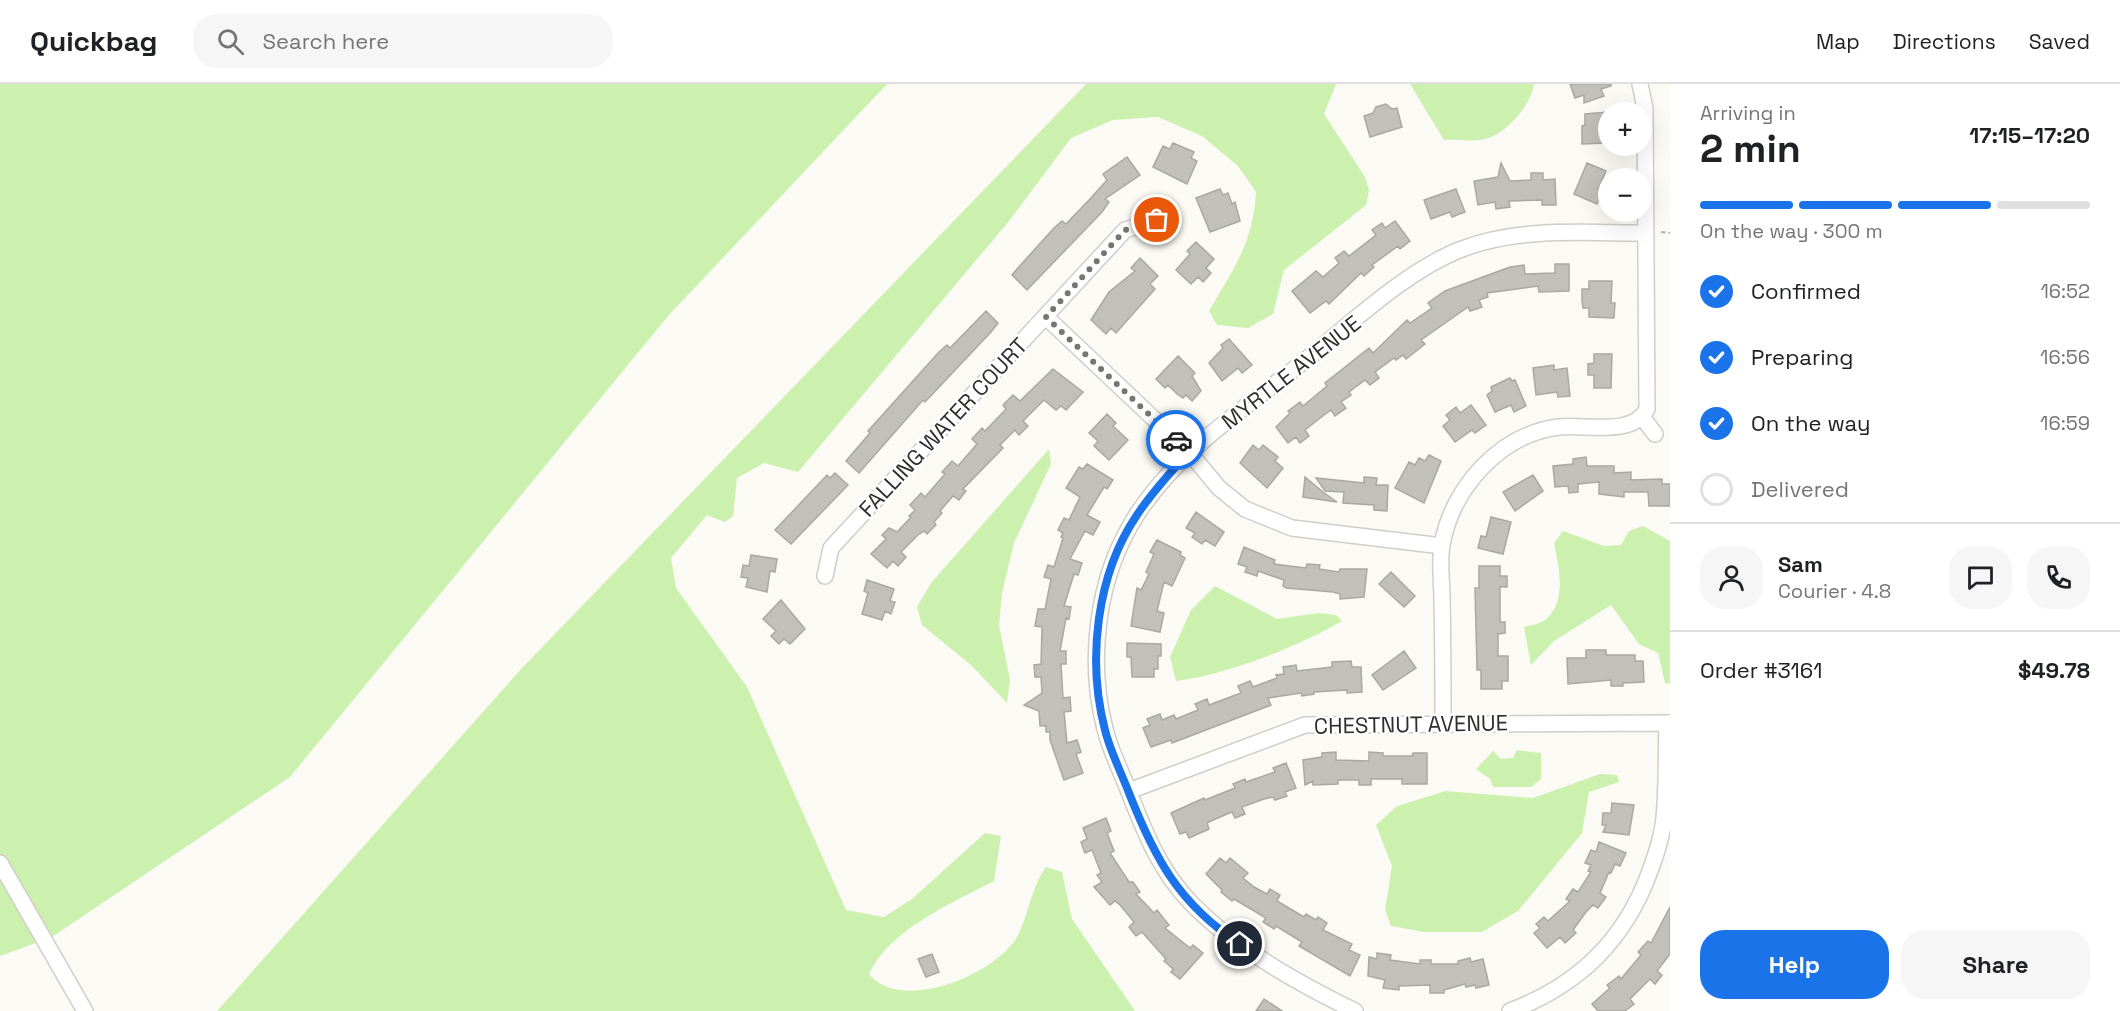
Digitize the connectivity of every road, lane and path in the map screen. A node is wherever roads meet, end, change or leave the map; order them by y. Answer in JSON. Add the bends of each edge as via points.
{"nodes":[{"id":1,"x":1640,"y":84,"type":"edge"},
{"id":2,"x":1157,"y":220,"type":"dead end"},
{"id":3,"x":1644,"y":233,"type":"junction"},
{"id":4,"x":1046,"y":317,"type":"junction"},
{"id":5,"x":1642,"y":418,"type":"junction"},
{"id":6,"x":1655,"y":434,"type":"dead end"},
{"id":7,"x":1189,"y":452,"type":"junction"},
{"id":8,"x":1442,"y":546,"type":"junction"},
{"id":9,"x":825,"y":576,"type":"dead end"},
{"id":10,"x":1443,"y":723,"type":"junction"},
{"id":11,"x":1668,"y":723,"type":"edge"},
{"id":12,"x":1129,"y":791,"type":"junction"},
{"id":13,"x":0,"y":864,"type":"edge"},
{"id":14,"x":85,"y":1011,"type":"edge"},
{"id":15,"x":1355,"y":1011,"type":"edge"},
{"id":16,"x":1510,"y":1011,"type":"edge"}],
"edges":[{"from":1,"to":3,"type":"street","via":[[1645,108]]},
{"from":2,"to":4,"type":"street","name":"FALLING WATER COURT","via":[[1125,230]]},
{"from":3,"to":5,"type":"street","via":[[1648,402]]},
{"from":3,"to":7,"type":"street","name":"MYRTLE AVENUE","via":[[1526,234],[1461,249],[1392,292]]},
{"from":4,"to":7,"type":"street"},
{"from":4,"to":9,"type":"street","name":"FALLING WATER COURT","via":[[831,548]]},
{"from":5,"to":6,"type":"street"},
{"from":5,"to":8,"type":"street","via":[[1616,426],[1558,427],[1511,443],[1470,481],[1455,504]]},
{"from":7,"to":8,"type":"street","via":[[1219,488],[1245,509],[1273,521],[1292,528]]},
{"from":7,"to":12,"type":"street","name":"MYRTLE AVENUE","via":[[1135,517],[1107,584],[1099,619],[1096,665],[1100,704],[1105,731]]},
{"from":8,"to":10,"type":"street"},
{"from":10,"to":11,"type":"street","name":"CHESTNUT AVENUE"},
{"from":10,"to":12,"type":"street","name":"CHESTNUT AVENUE","via":[[1305,725]]},
{"from":11,"to":16,"type":"street","via":[[1664,820],[1641,894],[1624,926],[1603,953],[1548,994]]},
{"from":12,"to":15,"type":"street","name":"MYRTLE AVENUE","via":[[1146,836],[1167,875],[1191,903],[1231,938],[1313,991]]},
{"from":13,"to":14,"type":"street"}]}
